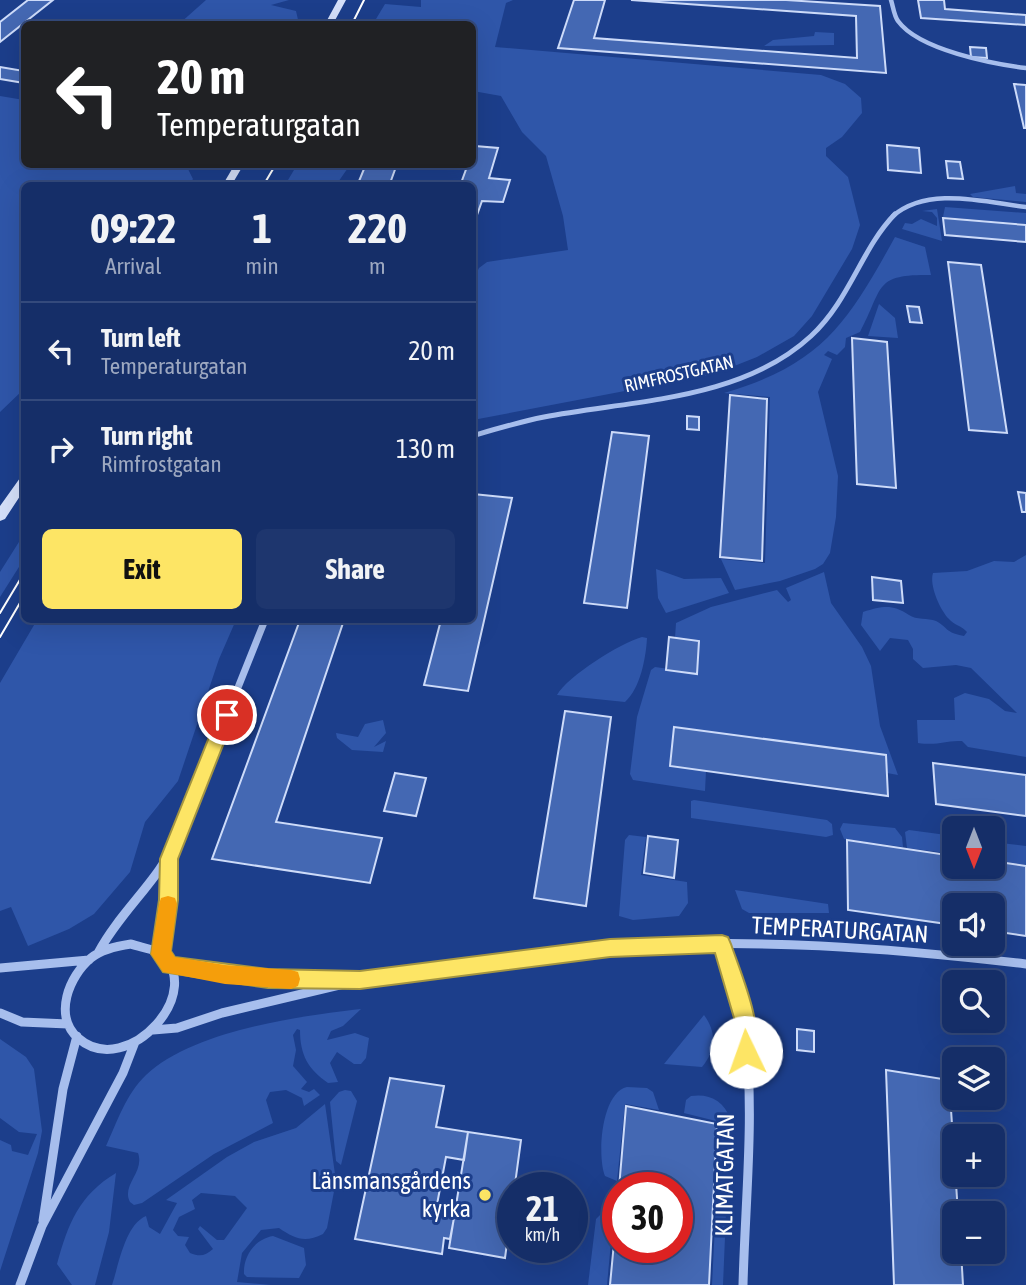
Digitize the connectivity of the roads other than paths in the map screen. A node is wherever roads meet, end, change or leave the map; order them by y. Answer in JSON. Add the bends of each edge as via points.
{"nodes":[{"id":1,"x":342,"y":0,"type":"edge"},
{"id":2,"x":891,"y":0,"type":"edge"},
{"id":3,"x":331,"y":21,"type":"edge"},
{"id":4,"x":1026,"y":68,"type":"edge"},
{"id":5,"x":1026,"y":207,"type":"edge"},
{"id":6,"x":476,"y":435,"type":"edge"},
{"id":7,"x":21,"y":485,"type":"edge"},
{"id":8,"x":0,"y":516,"type":"edge"},
{"id":9,"x":264,"y":623,"type":"edge"},
{"id":10,"x":169,"y":859,"type":"junction"},
{"id":11,"x":722,"y":944,"type":"junction"},
{"id":12,"x":161,"y":954,"type":"junction"},
{"id":13,"x":94,"y":957,"type":"junction"},
{"id":14,"x":1026,"y":964,"type":"edge"},
{"id":15,"x":170,"y":965,"type":"junction"},
{"id":16,"x":0,"y":968,"type":"edge"},
{"id":17,"x":360,"y":980,"type":"junction"},
{"id":18,"x":0,"y":1013,"type":"edge"},
{"id":19,"x":68,"y":1024,"type":"junction"},
{"id":20,"x":153,"y":1030,"type":"junction"},
{"id":21,"x":77,"y":1036,"type":"junction"},
{"id":22,"x":135,"y":1042,"type":"junction"},
{"id":23,"x":42,"y":1226,"type":"junction"},
{"id":24,"x":20,"y":1285,"type":"edge"},
{"id":25,"x":744,"y":1285,"type":"edge"}],
"edges":[{"from":1,"to":3,"type":"street"},
{"from":2,"to":4,"type":"street","via":[[898,21],[938,45],[975,62]]},
{"from":5,"to":6,"type":"street","name":"RIMFROSTGATAN","via":[[930,201],[902,209],[878,236],[824,323],[795,349],[758,370],[701,389],[569,412]]},
{"from":7,"to":8,"type":"street"},
{"from":9,"to":10,"type":"street"},
{"from":10,"to":12,"type":"street"},
{"from":10,"to":13,"type":"street","via":[[113,925]]},
{"from":11,"to":14,"type":"street","name":"TEMPERATURGATAN","via":[[869,946]]},
{"from":11,"to":17,"type":"street","name":"TEMPERATURGATAN","via":[[610,948]]},
{"from":11,"to":25,"type":"street","name":"KLIMATGATAN","via":[[745,1032]]},
{"from":12,"to":13,"type":"street","via":[[131,944]]},
{"from":12,"to":15,"type":"street"},
{"from":13,"to":16,"type":"street"},
{"from":13,"to":19,"type":"street","via":[[76,974],[68,990]]},
{"from":15,"to":17,"type":"street","name":"TEMPERATURGATAN","via":[[268,979]]},
{"from":15,"to":20,"type":"street","name":"TEMPERATURGATAN","via":[[175,981],[173,998]]},
{"from":17,"to":20,"type":"street","name":"TEMPERATURGATAN","via":[[177,1028]]},
{"from":18,"to":19,"type":"street","via":[[22,1022]]},
{"from":19,"to":21,"type":"street"},
{"from":20,"to":22,"type":"street","name":"TEMPERATURGATAN"},
{"from":21,"to":22,"type":"street","name":"TEMPERATURGATAN","via":[[103,1048]]},
{"from":21,"to":23,"type":"street","via":[[63,1089]]},
{"from":22,"to":23,"type":"street"},
{"from":23,"to":24,"type":"street"}]}
